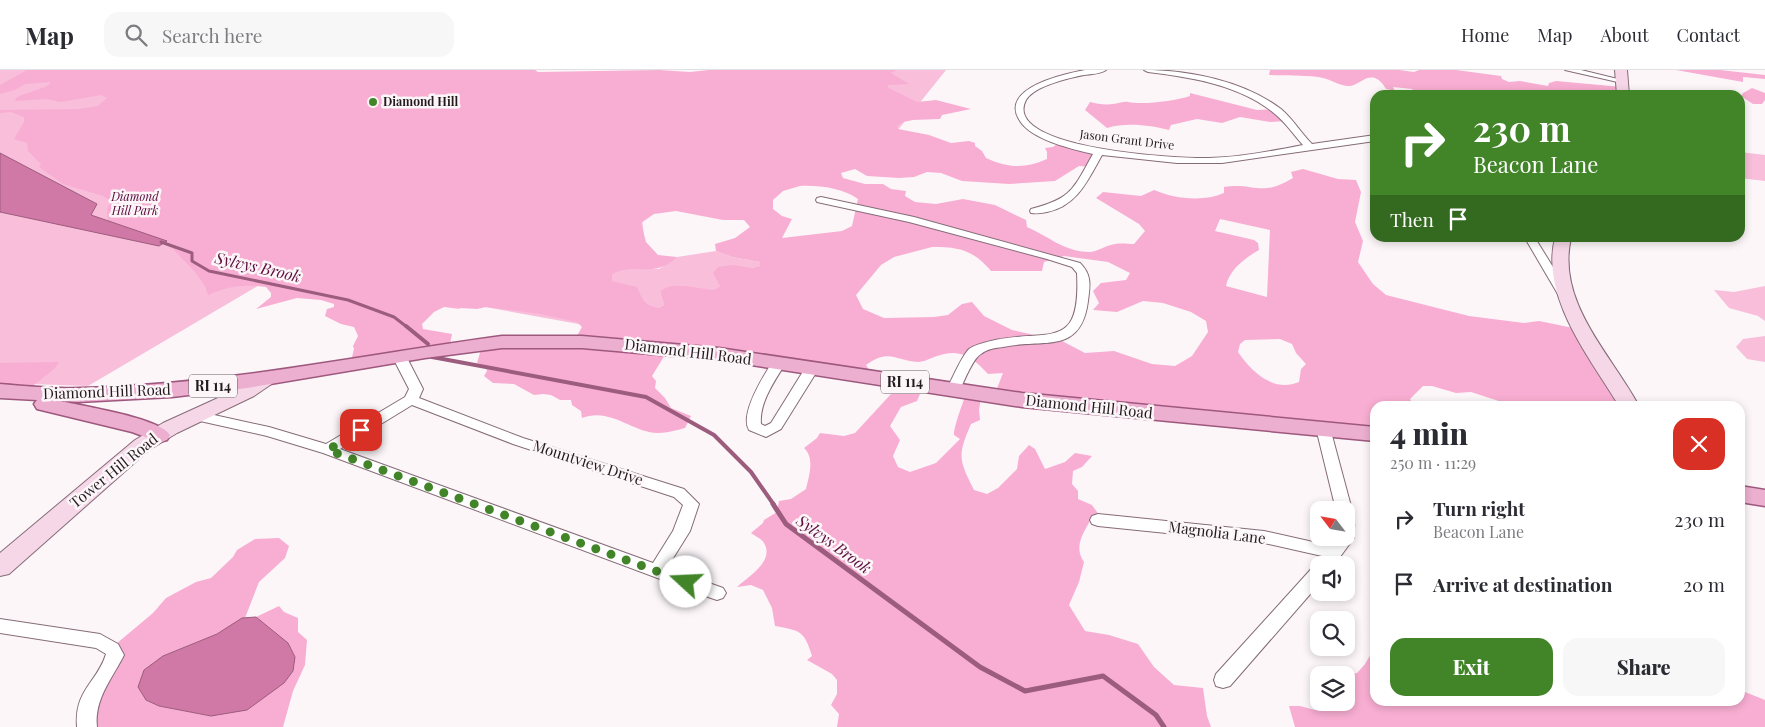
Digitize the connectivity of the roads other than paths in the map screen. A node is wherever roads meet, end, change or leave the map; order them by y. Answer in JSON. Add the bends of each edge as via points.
{"nodes":[{"id":1,"x":1102,"y":70,"type":"edge"},
{"id":2,"x":1148,"y":70,"type":"edge"},
{"id":3,"x":1569,"y":70,"type":"edge"},
{"id":4,"x":1622,"y":76,"type":"edge"},
{"id":5,"x":1622,"y":90,"type":"edge"},
{"id":6,"x":1370,"y":139,"type":"edge"},
{"id":7,"x":1310,"y":147,"type":"junction"},
{"id":8,"x":1099,"y":152,"type":"junction"},
{"id":9,"x":821,"y":200,"type":"dead end"},
{"id":10,"x":1035,"y":211,"type":"dead end"},
{"id":11,"x":1532,"y":242,"type":"edge"},
{"id":12,"x":1562,"y":242,"type":"edge"},
{"id":13,"x":1568,"y":300,"type":"junction"},
{"id":14,"x":399,"y":356,"type":"junction"},
{"id":15,"x":778,"y":364,"type":"junction"},
{"id":16,"x":812,"y":368,"type":"junction"},
{"id":17,"x":266,"y":379,"type":"junction"},
{"id":18,"x":953,"y":390,"type":"junction"},
{"id":19,"x":4,"y":392,"type":"edge"},
{"id":20,"x":411,"y":400,"type":"junction"},
{"id":21,"x":1626,"y":401,"type":"edge"},
{"id":22,"x":196,"y":416,"type":"junction"},
{"id":23,"x":1323,"y":428,"type":"junction"},
{"id":24,"x":1370,"y":433,"type":"edge"},
{"id":25,"x":159,"y":435,"type":"junction"},
{"id":26,"x":328,"y":450,"type":"junction"},
{"id":27,"x":1745,"y":495,"type":"edge"},
{"id":28,"x":1765,"y":498,"type":"edge"},
{"id":29,"x":1342,"y":501,"type":"edge"},
{"id":30,"x":1098,"y":520,"type":"dead end"},
{"id":31,"x":1340,"y":546,"type":"edge"},
{"id":32,"x":1321,"y":556,"type":"edge"},
{"id":33,"x":1332,"y":556,"type":"edge"},
{"id":34,"x":0,"y":566,"type":"edge"},
{"id":35,"x":656,"y":571,"type":"junction"},
{"id":36,"x":1310,"y":582,"type":"edge"},
{"id":37,"x":716,"y":593,"type":"dead end"},
{"id":38,"x":0,"y":626,"type":"edge"},
{"id":39,"x":1223,"y":680,"type":"dead end"},
{"id":40,"x":87,"y":727,"type":"edge"}],
"edges":[{"from":1,"to":8,"type":"street","name":"Jason Grant Drive","via":[[1040,86],[1023,100],[1020,110],[1026,122],[1044,135]]},
{"from":2,"to":7,"type":"street","via":[[1233,88],[1258,98],[1279,112]]},
{"from":3,"to":4,"type":"street"},
{"from":4,"to":5,"type":"street"},
{"from":6,"to":7,"type":"street","name":"Jason Grant Drive"},
{"from":7,"to":8,"type":"street","name":"Jason Grant Drive","via":[[1208,160]]},
{"from":8,"to":10,"type":"street","via":[[1069,200],[1053,209]]},
{"from":9,"to":18,"type":"street","via":[[910,219],[1051,257],[1076,265],[1083,272],[1080,316],[1069,333],[1052,339],[1016,340],[986,346],[974,352]]},
{"from":11,"to":13,"type":"street"},
{"from":12,"to":13,"type":"street","via":[[1560,269]]},
{"from":13,"to":21,"type":"street"},
{"from":14,"to":15,"type":"main road","name":"Diamond Hill Road","number":"RI 114","via":[[502,342],[582,342],[681,350]]},
{"from":14,"to":17,"type":"main road","name":"Diamond Hill Road","number":"RI 114"},
{"from":14,"to":20,"type":"street","via":[[416,389]]},
{"from":15,"to":16,"type":"main road","name":"Diamond Hill Road","number":"RI 114"},
{"from":15,"to":16,"type":"street","via":[[752,419],[754,427],[766,432],[776,426]]},
{"from":16,"to":18,"type":"main road","name":"Diamond Hill Road","number":"RI 114"},
{"from":17,"to":19,"type":"main road","name":"Diamond Hill Road","number":"RI 114","via":[[111,395]]},
{"from":17,"to":22,"type":"street","name":"Tower Hill Road","via":[[247,392]]},
{"from":18,"to":23,"type":"main road","name":"Diamond Hill Road","number":"RI 114","via":[[1050,403]]},
{"from":19,"to":25,"type":"main road","via":[[139,426]]},
{"from":20,"to":26,"type":"street"},
{"from":20,"to":35,"type":"street","name":"Mountview Drive","via":[[518,441],[679,493],[691,504],[687,521],[675,546]]},
{"from":22,"to":25,"type":"street","name":"Tower Hill Road"},
{"from":22,"to":26,"type":"street","via":[[269,432]]},
{"from":23,"to":24,"type":"main road","name":"Diamond Hill Road","number":"RI 114"},
{"from":23,"to":29,"type":"street"},
{"from":25,"to":34,"type":"street","name":"Tower Hill Road","via":[[128,457]]},
{"from":26,"to":35,"type":"street"},
{"from":27,"to":28,"type":"main road"},
{"from":30,"to":32,"type":"street","name":"Magnolia Lane","via":[[1264,537]]},
{"from":31,"to":33,"type":"street"},
{"from":35,"to":37,"type":"street"},
{"from":36,"to":39,"type":"street"},
{"from":38,"to":40,"type":"street","via":[[100,642],[112,649],[115,656],[87,704]]}]}
